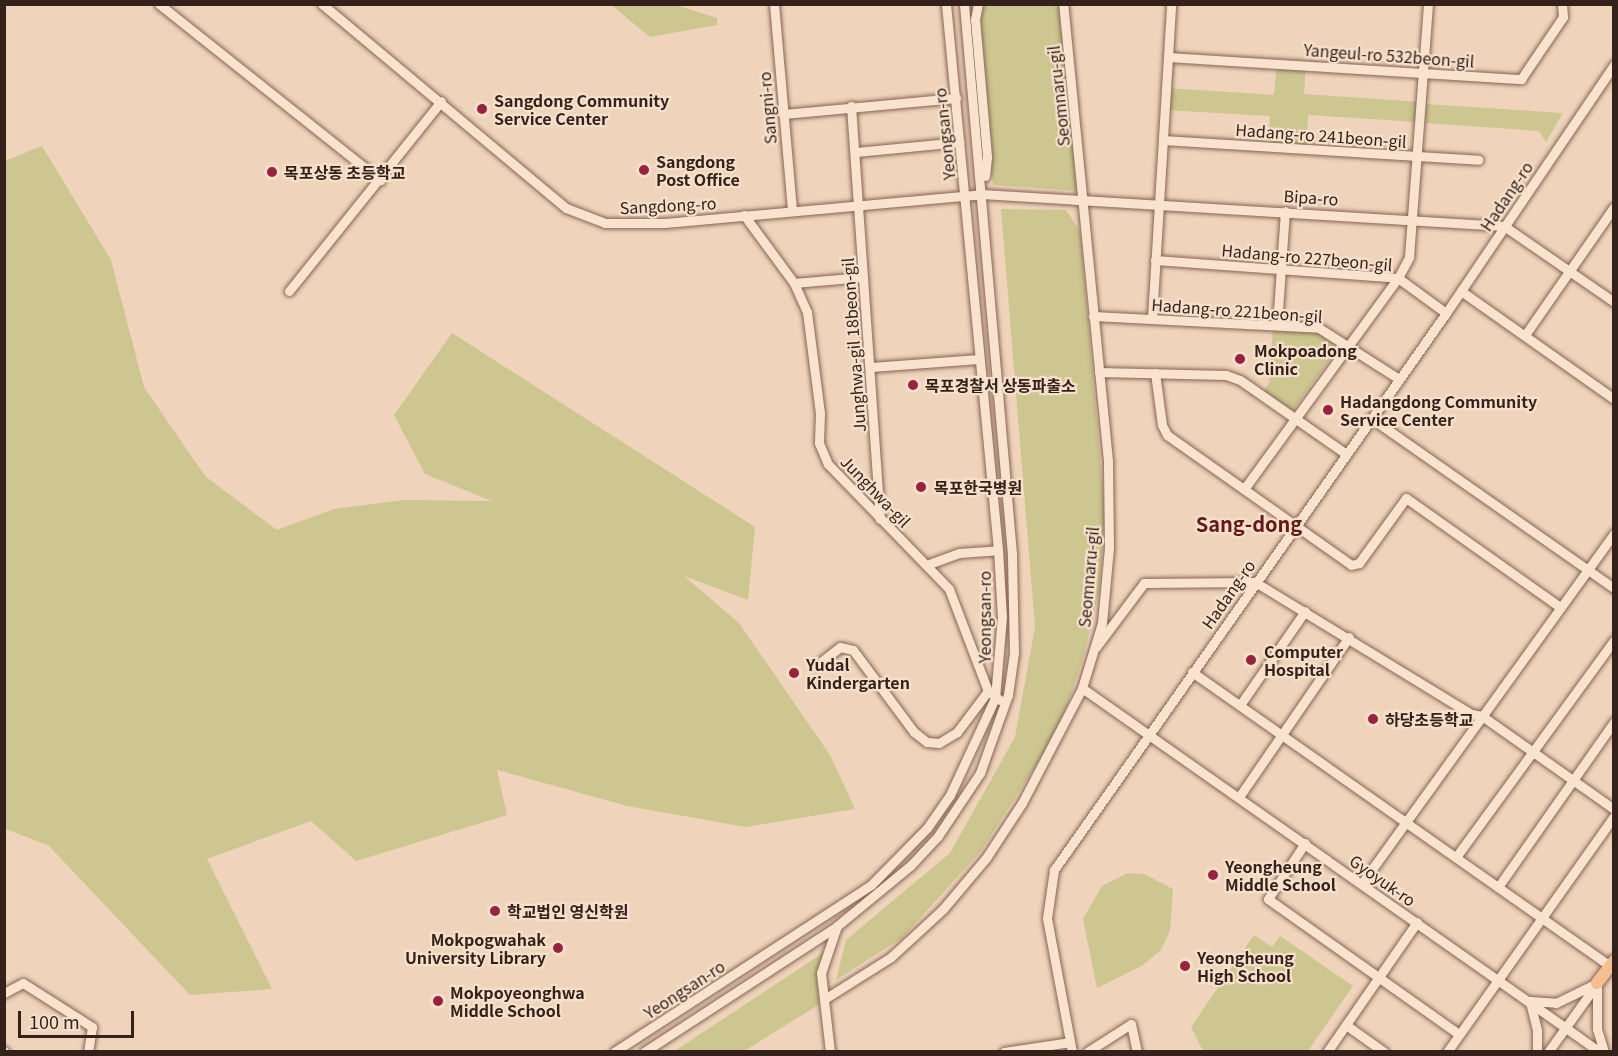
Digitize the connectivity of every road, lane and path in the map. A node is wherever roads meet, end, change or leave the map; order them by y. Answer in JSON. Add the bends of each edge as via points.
{"nodes":[{"id":1,"x":159,"y":4,"type":"edge"},
{"id":2,"x":322,"y":4,"type":"edge"},
{"id":3,"x":774,"y":4,"type":"edge"},
{"id":4,"x":946,"y":4,"type":"edge"},
{"id":5,"x":964,"y":4,"type":"edge"},
{"id":6,"x":978,"y":4,"type":"edge"},
{"id":7,"x":1063,"y":4,"type":"edge"},
{"id":8,"x":1171,"y":4,"type":"edge"},
{"id":9,"x":1428,"y":4,"type":"edge"},
{"id":10,"x":1562,"y":4,"type":"edge"},
{"id":11,"x":1167,"y":57,"type":"junction"},
{"id":12,"x":1614,"y":65,"type":"edge"},
{"id":13,"x":1423,"y":72,"type":"junction"},
{"id":14,"x":956,"y":98,"type":"junction"},
{"id":15,"x":441,"y":101,"type":"junction"},
{"id":16,"x":851,"y":106,"type":"junction"},
{"id":17,"x":783,"y":114,"type":"junction"},
{"id":18,"x":1163,"y":140,"type":"junction"},
{"id":19,"x":960,"y":142,"type":"junction"},
{"id":20,"x":856,"y":152,"type":"junction"},
{"id":21,"x":1417,"y":156,"type":"junction"},
{"id":22,"x":1478,"y":160,"type":"dead end"},
{"id":23,"x":380,"y":180,"type":"junction"},
{"id":24,"x":966,"y":194,"type":"junction"},
{"id":25,"x":982,"y":194,"type":"junction"},
{"id":26,"x":1084,"y":200,"type":"junction"},
{"id":27,"x":1159,"y":202,"type":"junction"},
{"id":28,"x":858,"y":204,"type":"junction"},
{"id":29,"x":1614,"y":207,"type":"edge"},
{"id":30,"x":792,"y":209,"type":"junction"},
{"id":31,"x":1285,"y":211,"type":"junction"},
{"id":32,"x":744,"y":215,"type":"junction"},
{"id":33,"x":1413,"y":219,"type":"junction"},
{"id":34,"x":1504,"y":226,"type":"junction"},
{"id":35,"x":1155,"y":260,"type":"junction"},
{"id":36,"x":1281,"y":269,"type":"junction"},
{"id":37,"x":1569,"y":271,"type":"junction"},
{"id":38,"x":863,"y":277,"type":"junction"},
{"id":39,"x":1398,"y":278,"type":"junction"},
{"id":40,"x":794,"y":283,"type":"junction"},
{"id":41,"x":289,"y":291,"type":"dead end"},
{"id":42,"x":1461,"y":291,"type":"junction"},
{"id":43,"x":1614,"y":302,"type":"edge"},
{"id":44,"x":1446,"y":312,"type":"junction"},
{"id":45,"x":1093,"y":316,"type":"junction"},
{"id":46,"x":1152,"y":318,"type":"junction"},
{"id":47,"x":1277,"y":326,"type":"junction"},
{"id":48,"x":1525,"y":335,"type":"junction"},
{"id":49,"x":1348,"y":345,"type":"junction"},
{"id":50,"x":979,"y":359,"type":"junction"},
{"id":51,"x":871,"y":367,"type":"junction"},
{"id":52,"x":1099,"y":372,"type":"junction"},
{"id":53,"x":1155,"y":373,"type":"junction"},
{"id":54,"x":1399,"y":379,"type":"junction"},
{"id":55,"x":1614,"y":399,"type":"edge"},
{"id":56,"x":1294,"y":418,"type":"junction"},
{"id":57,"x":1371,"y":418,"type":"junction"},
{"id":58,"x":1346,"y":454,"type":"junction"},
{"id":59,"x":1244,"y":489,"type":"junction"},
{"id":60,"x":880,"y":519,"type":"junction"},
{"id":61,"x":1295,"y":525,"type":"junction"},
{"id":62,"x":1614,"y":533,"type":"edge"},
{"id":63,"x":998,"y":550,"type":"junction"},
{"id":64,"x":929,"y":564,"type":"junction"},
{"id":65,"x":1587,"y":570,"type":"junction"},
{"id":66,"x":1255,"y":582,"type":"junction"},
{"id":67,"x":1614,"y":588,"type":"edge"},
{"id":68,"x":1560,"y":607,"type":"junction"},
{"id":69,"x":1305,"y":610,"type":"junction"},
{"id":70,"x":1349,"y":637,"type":"junction"},
{"id":71,"x":1614,"y":640,"type":"edge"},
{"id":72,"x":1093,"y":650,"type":"junction"},
{"id":73,"x":817,"y":664,"type":"dead end"},
{"id":74,"x":1192,"y":672,"type":"junction"},
{"id":75,"x":1082,"y":688,"type":"junction"},
{"id":76,"x":988,"y":691,"type":"junction"},
{"id":77,"x":995,"y":698,"type":"junction"},
{"id":78,"x":1005,"y":702,"type":"junction"},
{"id":79,"x":1240,"y":705,"type":"junction"},
{"id":80,"x":1482,"y":716,"type":"junction"},
{"id":81,"x":1614,"y":722,"type":"edge"},
{"id":82,"x":1148,"y":734,"type":"junction"},
{"id":83,"x":1282,"y":735,"type":"junction"},
{"id":84,"x":1532,"y":751,"type":"junction"},
{"id":85,"x":1573,"y":780,"type":"junction"},
{"id":86,"x":1239,"y":797,"type":"junction"},
{"id":87,"x":1614,"y":809,"type":"edge"},
{"id":88,"x":1614,"y":816,"type":"edge"},
{"id":89,"x":1406,"y":822,"type":"junction"},
{"id":90,"x":1305,"y":843,"type":"junction"},
{"id":91,"x":1455,"y":857,"type":"junction"},
{"id":92,"x":1362,"y":883,"type":"junction"},
{"id":93,"x":1498,"y":887,"type":"junction"},
{"id":94,"x":1542,"y":918,"type":"junction"},
{"id":95,"x":1417,"y":922,"type":"junction"},
{"id":96,"x":837,"y":926,"type":"junction"},
{"id":97,"x":1612,"y":963,"type":"edge"},
{"id":98,"x":1379,"y":978,"type":"junction"},
{"id":99,"x":1499,"y":979,"type":"junction"},
{"id":100,"x":1597,"y":983,"type":"junction"},
{"id":101,"x":4,"y":993,"type":"edge"},
{"id":102,"x":826,"y":998,"type":"junction"},
{"id":103,"x":1530,"y":1001,"type":"junction"},
{"id":104,"x":1346,"y":1024,"type":"junction"},
{"id":105,"x":1566,"y":1027,"type":"junction"},
{"id":106,"x":1459,"y":1034,"type":"junction"},
{"id":107,"x":1071,"y":1047,"type":"edge"},
{"id":108,"x":87,"y":1052,"type":"edge"},
{"id":109,"x":614,"y":1052,"type":"edge"},
{"id":110,"x":644,"y":1052,"type":"edge"},
{"id":111,"x":830,"y":1052,"type":"edge"},
{"id":112,"x":1004,"y":1052,"type":"edge"},
{"id":113,"x":1087,"y":1052,"type":"edge"},
{"id":114,"x":1137,"y":1052,"type":"edge"},
{"id":115,"x":1328,"y":1052,"type":"edge"},
{"id":116,"x":1384,"y":1052,"type":"edge"},
{"id":117,"x":1447,"y":1052,"type":"edge"},
{"id":118,"x":1537,"y":1052,"type":"edge"},
{"id":119,"x":1548,"y":1052,"type":"edge"},
{"id":120,"x":1602,"y":1052,"type":"edge"}],
"edges":[{"from":1,"to":23,"type":"street"},
{"from":2,"to":15,"type":"street","name":"Sangdong-ro"},
{"from":3,"to":17,"type":"street","name":"Sangni-ro"},
{"from":4,"to":14,"type":"street","name":"Yeongsan-ro"},
{"from":5,"to":25,"type":"street","name":"Yeongsan-ro"},
{"from":6,"to":25,"type":"street","via":[[975,19],[987,157]]},
{"from":7,"to":26,"type":"street","name":"Seomnaru-gil"},
{"from":8,"to":11,"type":"street"},
{"from":9,"to":13,"type":"street"},
{"from":10,"to":13,"type":"street","name":"Yangeul-ro 532beon-gil","via":[[1563,17],[1521,79]]},
{"from":11,"to":13,"type":"street","name":"Yangeul-ro 532beon-gil"},
{"from":11,"to":18,"type":"street"},
{"from":12,"to":34,"type":"street","name":"Hadang-ro"},
{"from":13,"to":21,"type":"street"},
{"from":14,"to":16,"type":"street"},
{"from":14,"to":19,"type":"street","name":"Yeongsan-ro"},
{"from":15,"to":23,"type":"street"},
{"from":15,"to":32,"type":"street","name":"Sangdong-ro","via":[[507,160],[582,216],[623,225]]},
{"from":16,"to":17,"type":"street"},
{"from":16,"to":20,"type":"street","name":"Junghwa-gil 18beon-gil"},
{"from":17,"to":30,"type":"street","name":"Sangni-ro"},
{"from":18,"to":21,"type":"street","name":"Hadang-ro 241beon-gil"},
{"from":18,"to":27,"type":"street"},
{"from":19,"to":20,"type":"street"},
{"from":19,"to":24,"type":"street","name":"Yeongsan-ro"},
{"from":20,"to":28,"type":"street","name":"Junghwa-gil 18beon-gil"},
{"from":21,"to":22,"type":"street","name":"Hadang-ro 241beon-gil"},
{"from":21,"to":33,"type":"street"},
{"from":23,"to":41,"type":"street"},
{"from":24,"to":25,"type":"street","name":"Sangdong-ro"},
{"from":24,"to":28,"type":"street","name":"Sangdong-ro"},
{"from":24,"to":50,"type":"street","name":"Yeongsan-ro"},
{"from":25,"to":26,"type":"street","name":"Bipa-ro"},
{"from":25,"to":78,"type":"street","name":"Yeongsan-ro","via":[[1012,554],[1014,653]]},
{"from":26,"to":27,"type":"street","name":"Bipa-ro"},
{"from":26,"to":45,"type":"street","name":"Seomnaru-gil"},
{"from":27,"to":31,"type":"street","name":"Bipa-ro"},
{"from":27,"to":35,"type":"street"},
{"from":28,"to":30,"type":"street","name":"Sangdong-ro"},
{"from":28,"to":38,"type":"street","name":"Junghwa-gil 18beon-gil"},
{"from":29,"to":37,"type":"street"},
{"from":30,"to":32,"type":"street","name":"Sangdong-ro"},
{"from":31,"to":33,"type":"street","name":"Bipa-ro"},
{"from":31,"to":36,"type":"street"},
{"from":32,"to":40,"type":"street","name":"Junghwa-gil"},
{"from":33,"to":34,"type":"street","name":"Bipa-ro"},
{"from":33,"to":39,"type":"street","via":[[1409,257]]},
{"from":34,"to":37,"type":"street"},
{"from":34,"to":42,"type":"street","name":"Hadang-ro"},
{"from":35,"to":36,"type":"street","name":"Hadang-ro 227beon-gil"},
{"from":35,"to":46,"type":"street"},
{"from":36,"to":39,"type":"street","name":"Hadang-ro 227beon-gil"},
{"from":36,"to":47,"type":"street"},
{"from":37,"to":43,"type":"street"},
{"from":37,"to":48,"type":"street"},
{"from":38,"to":40,"type":"street"},
{"from":38,"to":51,"type":"street","name":"Junghwa-gil 18beon-gil"},
{"from":39,"to":44,"type":"street","name":"Hadang-ro 227beon-gil"},
{"from":39,"to":49,"type":"street"},
{"from":40,"to":60,"type":"street","name":"Junghwa-gil","via":[[811,333],[819,443],[832,473]]},
{"from":42,"to":44,"type":"street","name":"Hadang-ro"},
{"from":42,"to":48,"type":"street"},
{"from":44,"to":54,"type":"street","name":"Hadang-ro"},
{"from":45,"to":46,"type":"street","name":"Hadang-ro 221beon-gil"},
{"from":45,"to":52,"type":"street","name":"Seomnaru-gil"},
{"from":46,"to":47,"type":"street","name":"Hadang-ro 221beon-gil"},
{"from":47,"to":49,"type":"street","name":"Hadang-ro 221beon-gil","via":[[1319,328]]},
{"from":48,"to":55,"type":"street"},
{"from":49,"to":54,"type":"street","name":"Hadang-ro 221beon-gil"},
{"from":49,"to":56,"type":"street"},
{"from":50,"to":51,"type":"street"},
{"from":50,"to":63,"type":"street","name":"Yeongsan-ro"},
{"from":51,"to":60,"type":"street","name":"Junghwa-gil 18beon-gil"},
{"from":52,"to":53,"type":"street"},
{"from":52,"to":72,"type":"street","name":"Seomnaru-gil","via":[[1108,461],[1109,547],[1102,624]]},
{"from":53,"to":56,"type":"street","via":[[1226,375]]},
{"from":53,"to":59,"type":"street","via":[[1162,425],[1167,435]]},
{"from":54,"to":57,"type":"street","name":"Hadang-ro"},
{"from":56,"to":58,"type":"street"},
{"from":56,"to":59,"type":"street"},
{"from":57,"to":58,"type":"street","name":"Hadang-ro"},
{"from":57,"to":65,"type":"street"},
{"from":58,"to":61,"type":"street","name":"Hadang-ro"},
{"from":59,"to":61,"type":"street"},
{"from":60,"to":64,"type":"street","name":"Junghwa-gil"},
{"from":61,"to":66,"type":"street","name":"Hadang-ro"},
{"from":61,"to":68,"type":"street","via":[[1351,565],[1359,563],[1406,498]]},
{"from":62,"to":65,"type":"street"},
{"from":63,"to":64,"type":"street","via":[[959,553]]},
{"from":63,"to":77,"type":"street","name":"Yeongsan-ro","via":[[1002,626]]},
{"from":64,"to":76,"type":"street","name":"Junghwa-gil","via":[[957,603]]},
{"from":65,"to":67,"type":"street"},
{"from":65,"to":68,"type":"street"},
{"from":66,"to":69,"type":"street"},
{"from":66,"to":72,"type":"street","via":[[1144,583]]},
{"from":66,"to":74,"type":"street","name":"Hadang-ro"},
{"from":68,"to":80,"type":"street"},
{"from":69,"to":70,"type":"street"},
{"from":69,"to":79,"type":"street"},
{"from":70,"to":80,"type":"street","via":[[1471,714]]},
{"from":70,"to":83,"type":"street"},
{"from":71,"to":84,"type":"street"},
{"from":72,"to":75,"type":"street","name":"Seomnaru-gil"},
{"from":73,"to":76,"type":"street","via":[[840,648],[853,650],[914,732],[927,742],[939,743],[957,732]]},
{"from":74,"to":79,"type":"street"},
{"from":74,"to":82,"type":"street","name":"Hadang-ro"},
{"from":75,"to":82,"type":"street","name":"Gyoyuk-ro"},
{"from":75,"to":102,"type":"street","name":"Seomnaru-gil","via":[[1022,803],[969,880],[891,957]]},
{"from":76,"to":77,"type":"street","name":"Junghwa-gil"},
{"from":77,"to":78,"type":"street","name":"Junghwa-gil"},
{"from":77,"to":109,"type":"street","name":"Yeongsan-ro","via":[[950,795],[927,828],[878,878]]},
{"from":78,"to":96,"type":"street","name":"Yeongsan-ro","via":[[980,773],[938,836],[911,866]]},
{"from":79,"to":83,"type":"street"},
{"from":80,"to":84,"type":"street"},
{"from":80,"to":89,"type":"street"},
{"from":81,"to":85,"type":"street"},
{"from":82,"to":86,"type":"street","name":"Gyoyuk-ro"},
{"from":82,"to":107,"type":"street","name":"Hadang-ro","via":[[1066,850],[1050,881],[1047,918]]},
{"from":83,"to":86,"type":"street"},
{"from":83,"to":89,"type":"street"},
{"from":84,"to":85,"type":"street"},
{"from":84,"to":91,"type":"street"},
{"from":85,"to":87,"type":"street"},
{"from":85,"to":93,"type":"street"},
{"from":86,"to":90,"type":"street","name":"Gyoyuk-ro"},
{"from":88,"to":94,"type":"street"},
{"from":89,"to":91,"type":"street"},
{"from":89,"to":92,"type":"street"},
{"from":90,"to":92,"type":"street","name":"Gyoyuk-ro"},
{"from":90,"to":98,"type":"street","via":[[1268,899]]},
{"from":91,"to":93,"type":"street"},
{"from":92,"to":95,"type":"street","name":"Gyoyuk-ro"},
{"from":93,"to":94,"type":"street"},
{"from":94,"to":97,"type":"street"},
{"from":94,"to":99,"type":"street"},
{"from":95,"to":98,"type":"street"},
{"from":95,"to":99,"type":"street","name":"Gyoyuk-ro"},
{"from":96,"to":102,"type":"street","via":[[830,957],[822,966]]},
{"from":96,"to":110,"type":"street","name":"Yeongsan-ro"},
{"from":97,"to":100,"type":"main road"},
{"from":98,"to":104,"type":"street"},
{"from":98,"to":106,"type":"street"},
{"from":99,"to":103,"type":"street","name":"Gyoyuk-ro"},
{"from":99,"to":106,"type":"street"},
{"from":100,"to":103,"type":"street","via":[[1556,1003]]},
{"from":100,"to":105,"type":"street"},
{"from":100,"to":120,"type":"street","via":[[1597,1029]]},
{"from":101,"to":108,"type":"street","via":[[23,983],[92,1027]]},
{"from":102,"to":111,"type":"street"},
{"from":103,"to":105,"type":"street","name":"Gyoyuk-ro"},
{"from":103,"to":118,"type":"street"},
{"from":104,"to":115,"type":"street"},
{"from":104,"to":116,"type":"street"},
{"from":105,"to":119,"type":"street"},
{"from":105,"to":120,"type":"street","name":"Gyoyuk-ro"},
{"from":106,"to":117,"type":"street"},
{"from":107,"to":112,"type":"street"},
{"from":113,"to":114,"type":"street","via":[[1131,1024]]}]}
